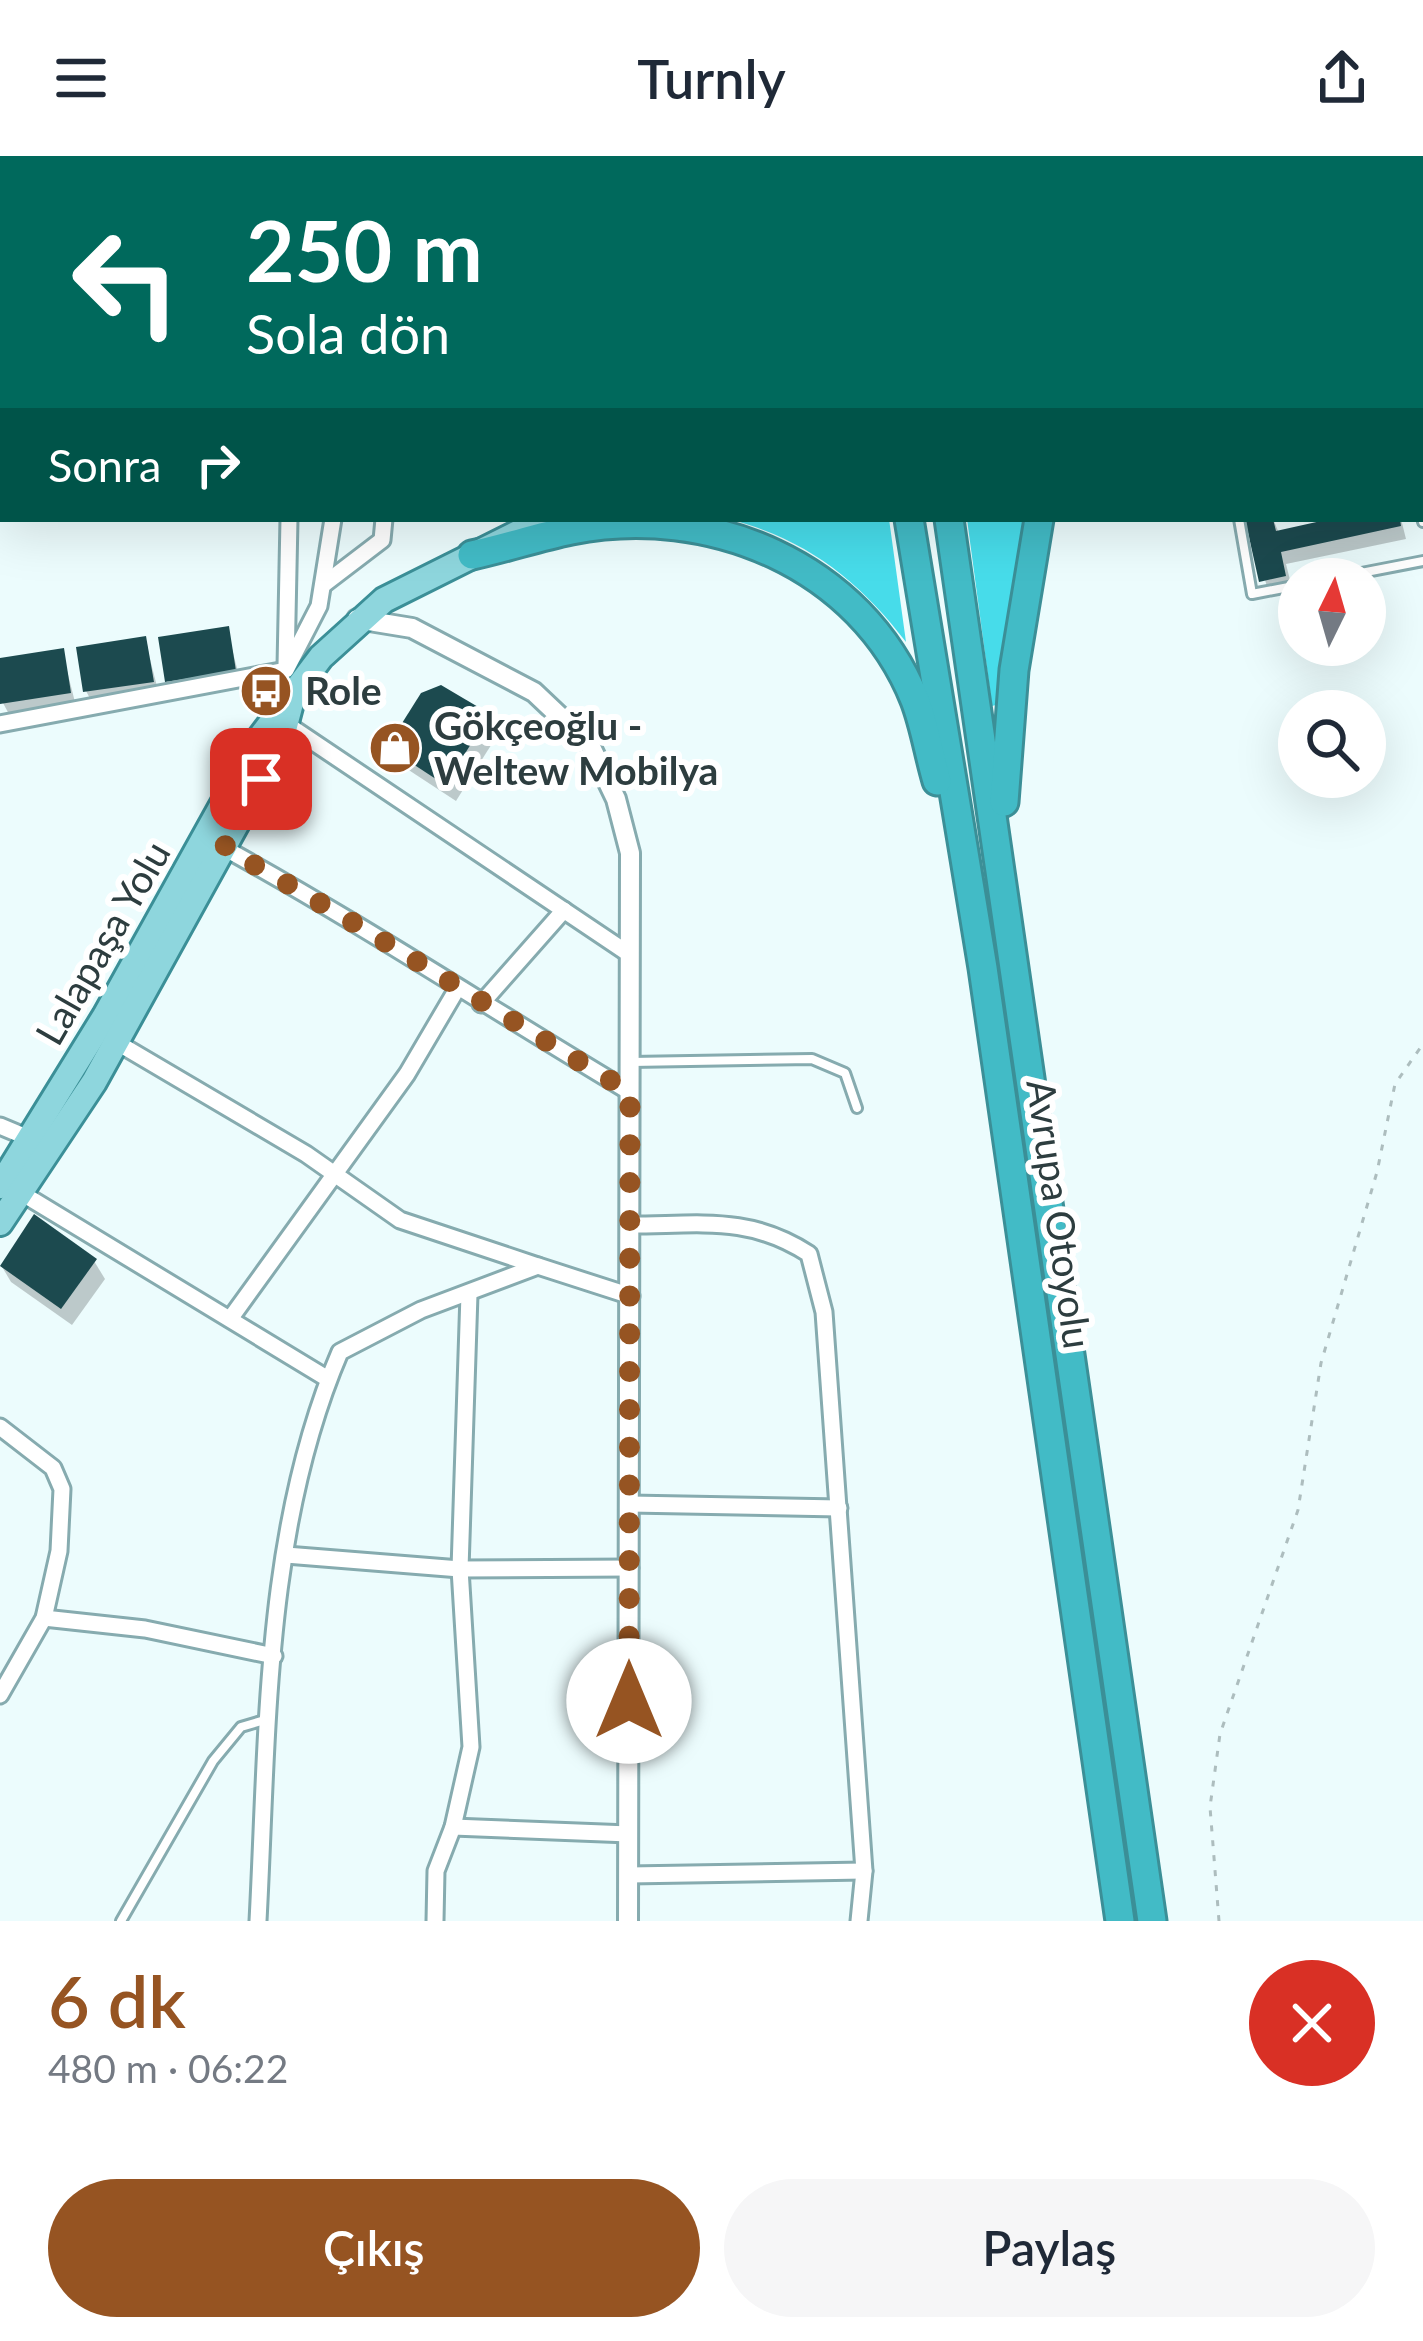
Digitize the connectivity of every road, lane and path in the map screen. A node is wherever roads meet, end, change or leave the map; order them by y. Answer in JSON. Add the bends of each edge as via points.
{"nodes":[{"id":1,"x":289,"y":522,"type":"edge"},
{"id":2,"x":333,"y":522,"type":"edge"},
{"id":3,"x":384,"y":522,"type":"edge"},
{"id":4,"x":540,"y":522,"type":"edge"},
{"id":5,"x":909,"y":522,"type":"edge"},
{"id":6,"x":949,"y":522,"type":"edge"},
{"id":7,"x":1038,"y":522,"type":"edge"},
{"id":8,"x":1240,"y":522,"type":"edge"},
{"id":9,"x":472,"y":555,"type":"junction"},
{"id":10,"x":1423,"y":561,"type":"edge"},
{"id":11,"x":1386,"y":568,"type":"edge"},
{"id":12,"x":323,"y":585,"type":"junction"},
{"id":13,"x":1278,"y":589,"type":"edge"},
{"id":14,"x":357,"y":619,"type":"junction"},
{"id":15,"x":291,"y":696,"type":"junction"},
{"id":16,"x":0,"y":724,"type":"edge"},
{"id":17,"x":998,"y":842,"type":"junction"},
{"id":18,"x":224,"y":848,"type":"junction"},
{"id":19,"x":964,"y":850,"type":"junction"},
{"id":20,"x":564,"y":910,"type":"junction"},
{"id":21,"x":629,"y":954,"type":"junction"},
{"id":22,"x":457,"y":989,"type":"junction"},
{"id":23,"x":481,"y":1004,"type":"junction"},
{"id":24,"x":116,"y":1042,"type":"junction"},
{"id":25,"x":1423,"y":1044,"type":"edge"},
{"id":26,"x":629,"y":1062,"type":"junction"},
{"id":27,"x":630,"y":1092,"type":"junction"},
{"id":28,"x":857,"y":1108,"type":"dead end"},
{"id":29,"x":0,"y":1126,"type":"edge"},
{"id":30,"x":31,"y":1139,"type":"junction"},
{"id":31,"x":336,"y":1175,"type":"junction"},
{"id":32,"x":12,"y":1190,"type":"edge"},
{"id":33,"x":0,"y":1223,"type":"edge"},
{"id":34,"x":631,"y":1225,"type":"junction"},
{"id":35,"x":538,"y":1266,"type":"junction"},
{"id":36,"x":470,"y":1294,"type":"junction"},
{"id":37,"x":632,"y":1296,"type":"junction"},
{"id":38,"x":230,"y":1319,"type":"junction"},
{"id":39,"x":328,"y":1379,"type":"junction"},
{"id":40,"x":0,"y":1427,"type":"edge"},
{"id":41,"x":630,"y":1504,"type":"junction"},
{"id":42,"x":839,"y":1508,"type":"junction"},
{"id":43,"x":286,"y":1555,"type":"junction"},
{"id":44,"x":630,"y":1568,"type":"junction"},
{"id":45,"x":460,"y":1569,"type":"junction"},
{"id":46,"x":44,"y":1618,"type":"junction"},
{"id":47,"x":274,"y":1656,"type":"junction"},
{"id":48,"x":0,"y":1695,"type":"edge"},
{"id":49,"x":269,"y":1719,"type":"junction"},
{"id":50,"x":454,"y":1827,"type":"junction"},
{"id":51,"x":629,"y":1834,"type":"junction"},
{"id":52,"x":864,"y":1871,"type":"junction"},
{"id":53,"x":628,"y":1875,"type":"junction"},
{"id":54,"x":121,"y":1921,"type":"edge"},
{"id":55,"x":258,"y":1921,"type":"edge"},
{"id":56,"x":435,"y":1921,"type":"edge"},
{"id":57,"x":628,"y":1921,"type":"edge"},
{"id":58,"x":859,"y":1921,"type":"edge"},
{"id":59,"x":1120,"y":1921,"type":"edge"},
{"id":60,"x":1153,"y":1921,"type":"edge"},
{"id":61,"x":1219,"y":1921,"type":"edge"}],
"edges":[{"from":1,"to":15,"type":"street"},
{"from":2,"to":12,"type":"street"},
{"from":3,"to":12,"type":"street","via":[[382,540]]},
{"from":4,"to":9,"type":"main road"},
{"from":5,"to":19,"type":"highway","name":"Avrupa Otoyolu"},
{"from":6,"to":17,"type":"highway","name":"Avrupa Otoyolu"},
{"from":7,"to":17,"type":"highway"},
{"from":8,"to":13,"type":"lane","via":[[1252,594]]},
{"from":9,"to":14,"type":"main road"},
{"from":9,"to":19,"type":"highway","via":[[572,530],[636,525],[727,536],[793,559],[863,618],[902,675]]},
{"from":10,"to":11,"type":"lane"},
{"from":12,"to":15,"type":"street"},
{"from":14,"to":15,"type":"main road"},
{"from":14,"to":21,"type":"street","via":[[412,628],[534,692],[590,745],[616,799],[629,854]]},
{"from":15,"to":16,"type":"street"},
{"from":15,"to":18,"type":"main road","name":"Lalapaşa Yolu"},
{"from":15,"to":20,"type":"street"},
{"from":15,"to":30,"type":"main road","name":"Lalapaşa Yolu"},
{"from":17,"to":60,"type":"highway","name":"Avrupa Otoyolu"},
{"from":18,"to":22,"type":"street","via":[[345,914]]},
{"from":18,"to":24,"type":"main road","name":"Lalapaşa Yolu"},
{"from":19,"to":59,"type":"highway","name":"Avrupa Otoyolu"},
{"from":20,"to":21,"type":"street"},
{"from":20,"to":23,"type":"street"},
{"from":21,"to":26,"type":"street"},
{"from":22,"to":23,"type":"street"},
{"from":22,"to":31,"type":"street"},
{"from":23,"to":27,"type":"street"},
{"from":24,"to":31,"type":"street"},
{"from":24,"to":32,"type":"main road","name":"Lalapaşa Yolu"},
{"from":25,"to":61,"type":"path","via":[[1395,1084],[1321,1363],[1298,1510],[1220,1734],[1210,1807]]},
{"from":26,"to":27,"type":"street"},
{"from":26,"to":28,"type":"lane","via":[[812,1059],[845,1072]]},
{"from":27,"to":34,"type":"street"},
{"from":29,"to":30,"type":"street"},
{"from":30,"to":32,"type":"main road","name":"Lalapaşa Yolu"},
{"from":31,"to":35,"type":"street","via":[[400,1220]]},
{"from":31,"to":38,"type":"street"},
{"from":32,"to":33,"type":"main road","name":"Lalapaşa Yolu"},
{"from":32,"to":38,"type":"street"},
{"from":34,"to":37,"type":"street"},
{"from":34,"to":42,"type":"street","via":[[747,1225],[809,1254],[824,1312]]},
{"from":35,"to":36,"type":"street"},
{"from":35,"to":37,"type":"street"},
{"from":36,"to":39,"type":"street","via":[[340,1352]]},
{"from":36,"to":45,"type":"street"},
{"from":37,"to":41,"type":"street"},
{"from":38,"to":39,"type":"street"},
{"from":39,"to":43,"type":"street","via":[[300,1459]]},
{"from":40,"to":46,"type":"street","via":[[53,1468],[62,1489]]},
{"from":41,"to":42,"type":"street"},
{"from":41,"to":44,"type":"street"},
{"from":42,"to":52,"type":"street"},
{"from":43,"to":45,"type":"street"},
{"from":43,"to":47,"type":"street"},
{"from":44,"to":45,"type":"street"},
{"from":44,"to":51,"type":"street"},
{"from":45,"to":50,"type":"street","via":[[471,1747]]},
{"from":46,"to":47,"type":"street"},
{"from":46,"to":48,"type":"street"},
{"from":47,"to":49,"type":"street"},
{"from":49,"to":54,"type":"lane","via":[[241,1727],[213,1761]]},
{"from":49,"to":55,"type":"street"},
{"from":50,"to":51,"type":"street"},
{"from":50,"to":56,"type":"street","via":[[436,1871]]},
{"from":51,"to":53,"type":"street"},
{"from":52,"to":53,"type":"street"},
{"from":52,"to":58,"type":"street"},
{"from":53,"to":57,"type":"street"}]}
